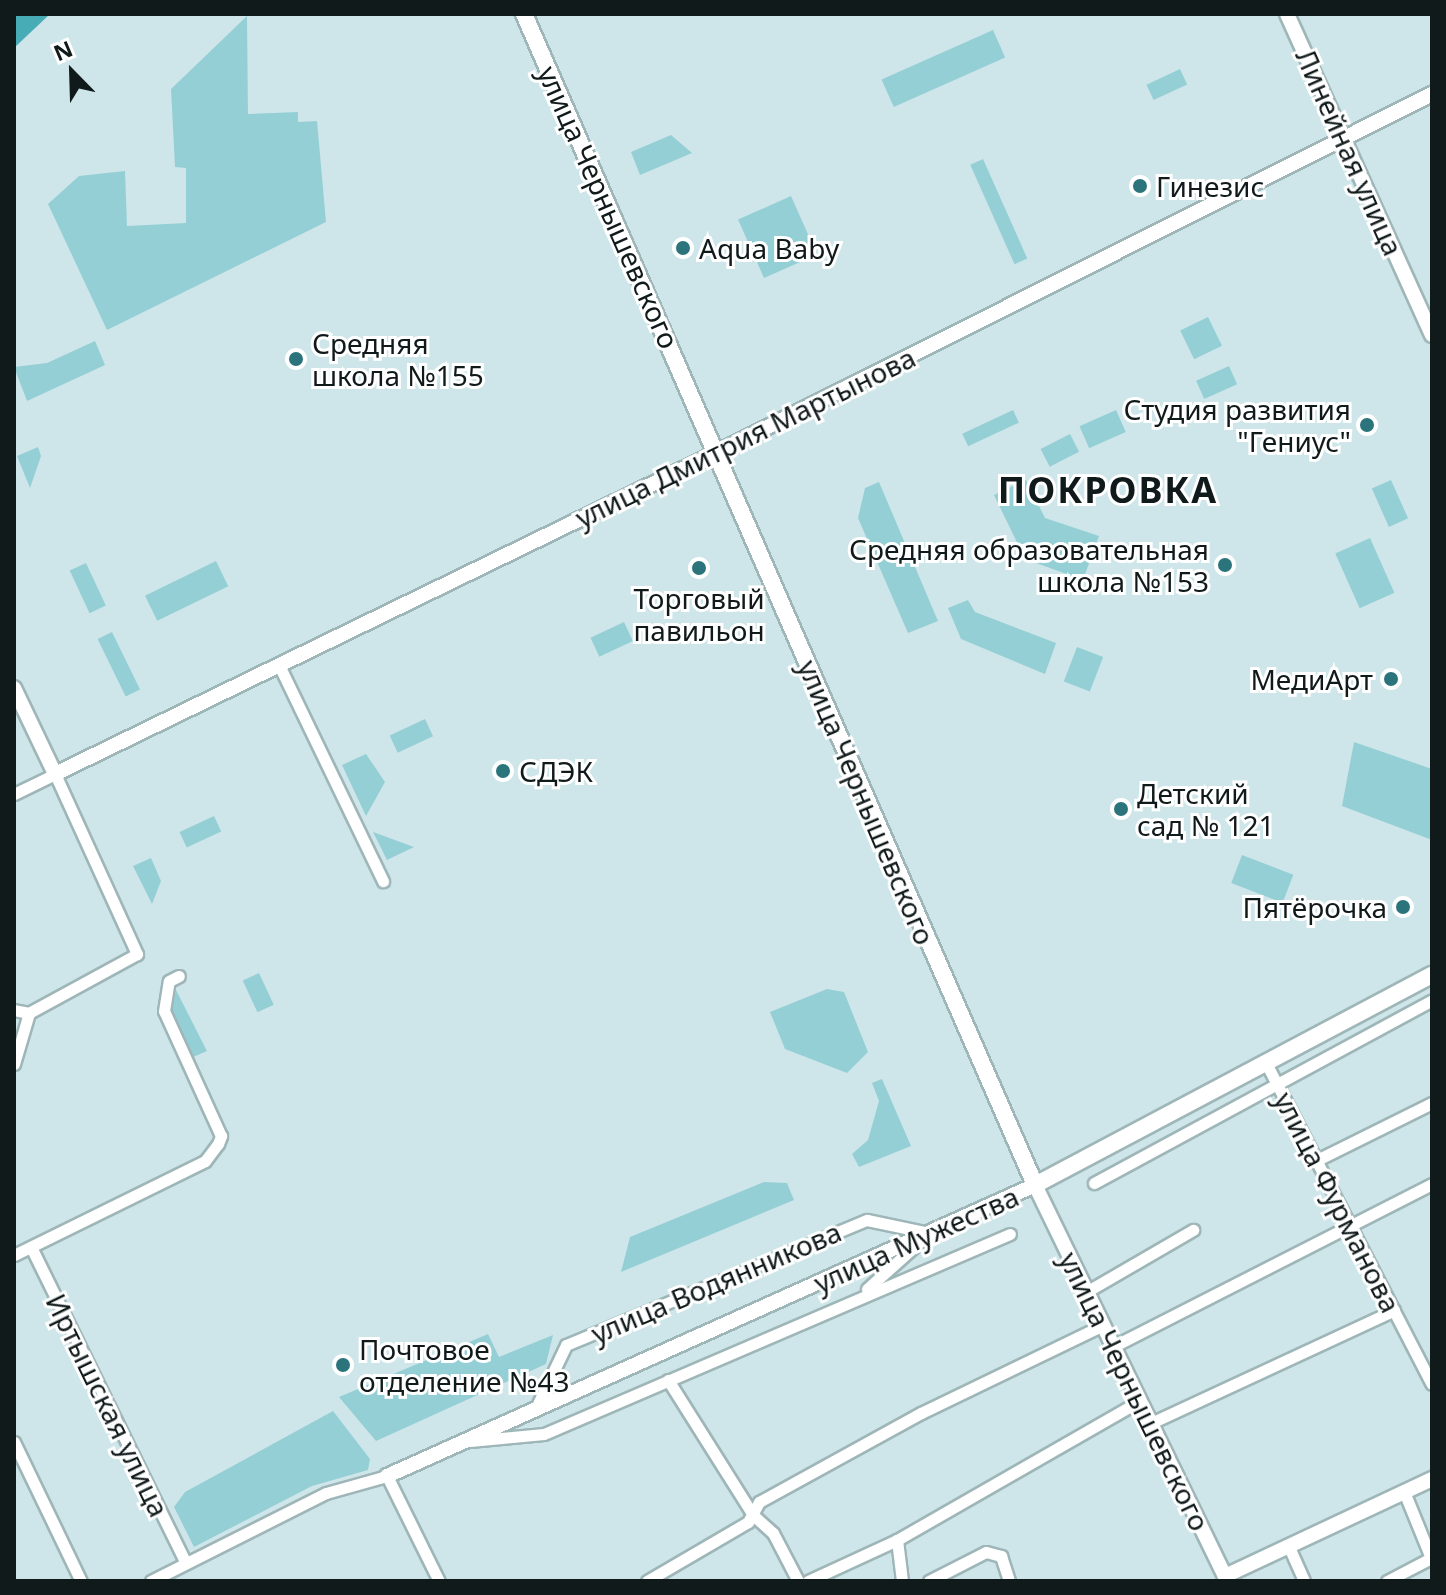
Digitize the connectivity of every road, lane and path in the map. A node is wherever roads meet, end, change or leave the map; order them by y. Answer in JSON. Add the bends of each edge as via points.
{"nodes":[{"id":1,"x":524,"y":14,"type":"edge"},
{"id":2,"x":1287,"y":14,"type":"edge"},
{"id":3,"x":1432,"y":94,"type":"edge"},
{"id":4,"x":1343,"y":138,"type":"junction"},
{"id":5,"x":1432,"y":335,"type":"edge"},
{"id":6,"x":716,"y":453,"type":"junction"},
{"id":7,"x":279,"y":665,"type":"junction"},
{"id":8,"x":14,"y":688,"type":"edge"},
{"id":9,"x":55,"y":774,"type":"junction"},
{"id":10,"x":14,"y":794,"type":"edge"},
{"id":11,"x":383,"y":881,"type":"dead end"},
{"id":12,"x":1432,"y":975,"type":"edge"},
{"id":13,"x":174,"y":979,"type":"dead end"},
{"id":14,"x":1432,"y":1000,"type":"edge"},
{"id":15,"x":14,"y":1010,"type":"edge"},
{"id":16,"x":29,"y":1013,"type":"junction"},
{"id":17,"x":1266,"y":1063,"type":"junction"},
{"id":18,"x":14,"y":1064,"type":"edge"},
{"id":19,"x":1276,"y":1082,"type":"junction"},
{"id":20,"x":1432,"y":1103,"type":"edge"},
{"id":21,"x":1315,"y":1161,"type":"junction"},
{"id":22,"x":1094,"y":1183,"type":"dead end"},
{"id":23,"x":1432,"y":1184,"type":"edge"},
{"id":24,"x":1035,"y":1185,"type":"junction"},
{"id":25,"x":1347,"y":1223,"type":"junction"},
{"id":26,"x":1193,"y":1230,"type":"dead end"},
{"id":27,"x":929,"y":1233,"type":"junction"},
{"id":28,"x":1010,"y":1234,"type":"dead end"},
{"id":29,"x":31,"y":1247,"type":"junction"},
{"id":30,"x":14,"y":1255,"type":"edge"},
{"id":31,"x":1086,"y":1292,"type":"junction"},
{"id":32,"x":855,"y":1298,"type":"junction"},
{"id":33,"x":1394,"y":1310,"type":"junction"},
{"id":34,"x":1101,"y":1326,"type":"junction"},
{"id":35,"x":1114,"y":1346,"type":"junction"},
{"id":36,"x":668,"y":1380,"type":"junction"},
{"id":37,"x":1432,"y":1384,"type":"edge"},
{"id":38,"x":1140,"y":1401,"type":"junction"},
{"id":39,"x":535,"y":1410,"type":"junction"},
{"id":40,"x":1151,"y":1423,"type":"junction"},
{"id":41,"x":469,"y":1441,"type":"junction"},
{"id":42,"x":14,"y":1442,"type":"edge"},
{"id":43,"x":387,"y":1476,"type":"junction"},
{"id":44,"x":1432,"y":1479,"type":"edge"},
{"id":45,"x":1405,"y":1494,"type":"junction"},
{"id":46,"x":753,"y":1515,"type":"junction"},
{"id":47,"x":897,"y":1540,"type":"junction"},
{"id":48,"x":1289,"y":1547,"type":"junction"},
{"id":49,"x":186,"y":1563,"type":"junction"},
{"id":50,"x":1222,"y":1579,"type":"edge"},
{"id":51,"x":81,"y":1581,"type":"edge"},
{"id":52,"x":151,"y":1581,"type":"edge"},
{"id":53,"x":439,"y":1581,"type":"edge"},
{"id":54,"x":647,"y":1581,"type":"edge"},
{"id":55,"x":798,"y":1581,"type":"edge"},
{"id":56,"x":808,"y":1581,"type":"edge"},
{"id":57,"x":902,"y":1581,"type":"edge"},
{"id":58,"x":929,"y":1581,"type":"edge"},
{"id":59,"x":1009,"y":1581,"type":"edge"},
{"id":60,"x":1304,"y":1581,"type":"edge"},
{"id":61,"x":1387,"y":1581,"type":"edge"}],
"edges":[{"from":1,"to":6,"type":"main road","name":"улица Чернышевского"},
{"from":2,"to":4,"type":"street","name":"Линейная улица"},
{"from":3,"to":4,"type":"street","name":"улица Дмитрия Мартынова"},
{"from":4,"to":5,"type":"street","name":"Линейная улица"},
{"from":4,"to":6,"type":"street","name":"улица Дмитрия Мартынова"},
{"from":6,"to":7,"type":"street","name":"улица Дмитрия Мартынова"},
{"from":6,"to":24,"type":"main road","name":"улица Чернышевского"},
{"from":7,"to":9,"type":"street","name":"улица Дмитрия Мартынова"},
{"from":7,"to":11,"type":"street"},
{"from":8,"to":9,"type":"street"},
{"from":9,"to":10,"type":"street"},
{"from":9,"to":16,"type":"street","via":[[137,954]]},
{"from":12,"to":17,"type":"main road","name":"улица Мужества"},
{"from":13,"to":29,"type":"street","via":[[164,1011],[221,1136],[205,1161]]},
{"from":14,"to":19,"type":"street"},
{"from":15,"to":16,"type":"street"},
{"from":16,"to":18,"type":"street"},
{"from":17,"to":19,"type":"street","name":"улица Фурманова"},
{"from":17,"to":24,"type":"main road","name":"улица Мужества"},
{"from":19,"to":21,"type":"street","name":"улица Фурманова"},
{"from":19,"to":22,"type":"street"},
{"from":20,"to":21,"type":"street"},
{"from":21,"to":25,"type":"street","name":"улица Фурманова"},
{"from":23,"to":25,"type":"street"},
{"from":24,"to":27,"type":"street","name":"улица Мужества"},
{"from":24,"to":31,"type":"street","name":"улица Чернышевского"},
{"from":25,"to":33,"type":"street","name":"улица Фурманова"},
{"from":25,"to":35,"type":"street"},
{"from":26,"to":31,"type":"street"},
{"from":27,"to":32,"type":"street"},
{"from":27,"to":39,"type":"street","name":"улица Мужества"},
{"from":27,"to":39,"type":"street","name":"улица Водянникова","via":[[867,1220],[566,1345]]},
{"from":28,"to":32,"type":"street"},
{"from":29,"to":30,"type":"street"},
{"from":29,"to":49,"type":"street","name":"Иртышская улица"},
{"from":31,"to":34,"type":"street","name":"улица Чернышевского"},
{"from":32,"to":36,"type":"street"},
{"from":33,"to":37,"type":"street","name":"улица Фурманова"},
{"from":33,"to":40,"type":"street"},
{"from":34,"to":35,"type":"street","name":"улица Чернышевского"},
{"from":34,"to":46,"type":"street","via":[[921,1413],[759,1502]]},
{"from":35,"to":38,"type":"street","name":"улица Чернышевского"},
{"from":36,"to":41,"type":"street","via":[[544,1434]]},
{"from":36,"to":46,"type":"street"},
{"from":38,"to":40,"type":"street","name":"улица Чернышевского"},
{"from":38,"to":47,"type":"street"},
{"from":39,"to":41,"type":"street","name":"улица Мужества"},
{"from":40,"to":50,"type":"street","name":"улица Чернышевского"},
{"from":41,"to":43,"type":"street","name":"улица Мужества"},
{"from":42,"to":51,"type":"street"},
{"from":43,"to":49,"type":"street","via":[[326,1493]]},
{"from":43,"to":53,"type":"street"},
{"from":44,"to":45,"type":"street"},
{"from":45,"to":48,"type":"street"},
{"from":45,"to":61,"type":"street","via":[[1431,1558]]},
{"from":46,"to":54,"type":"street"},
{"from":46,"to":55,"type":"street","via":[[773,1533]]},
{"from":47,"to":56,"type":"street"},
{"from":47,"to":57,"type":"street"},
{"from":48,"to":50,"type":"street"},
{"from":48,"to":60,"type":"street"},
{"from":49,"to":52,"type":"street"},
{"from":58,"to":59,"type":"street","via":[[986,1552],[1001,1556]]}]}
